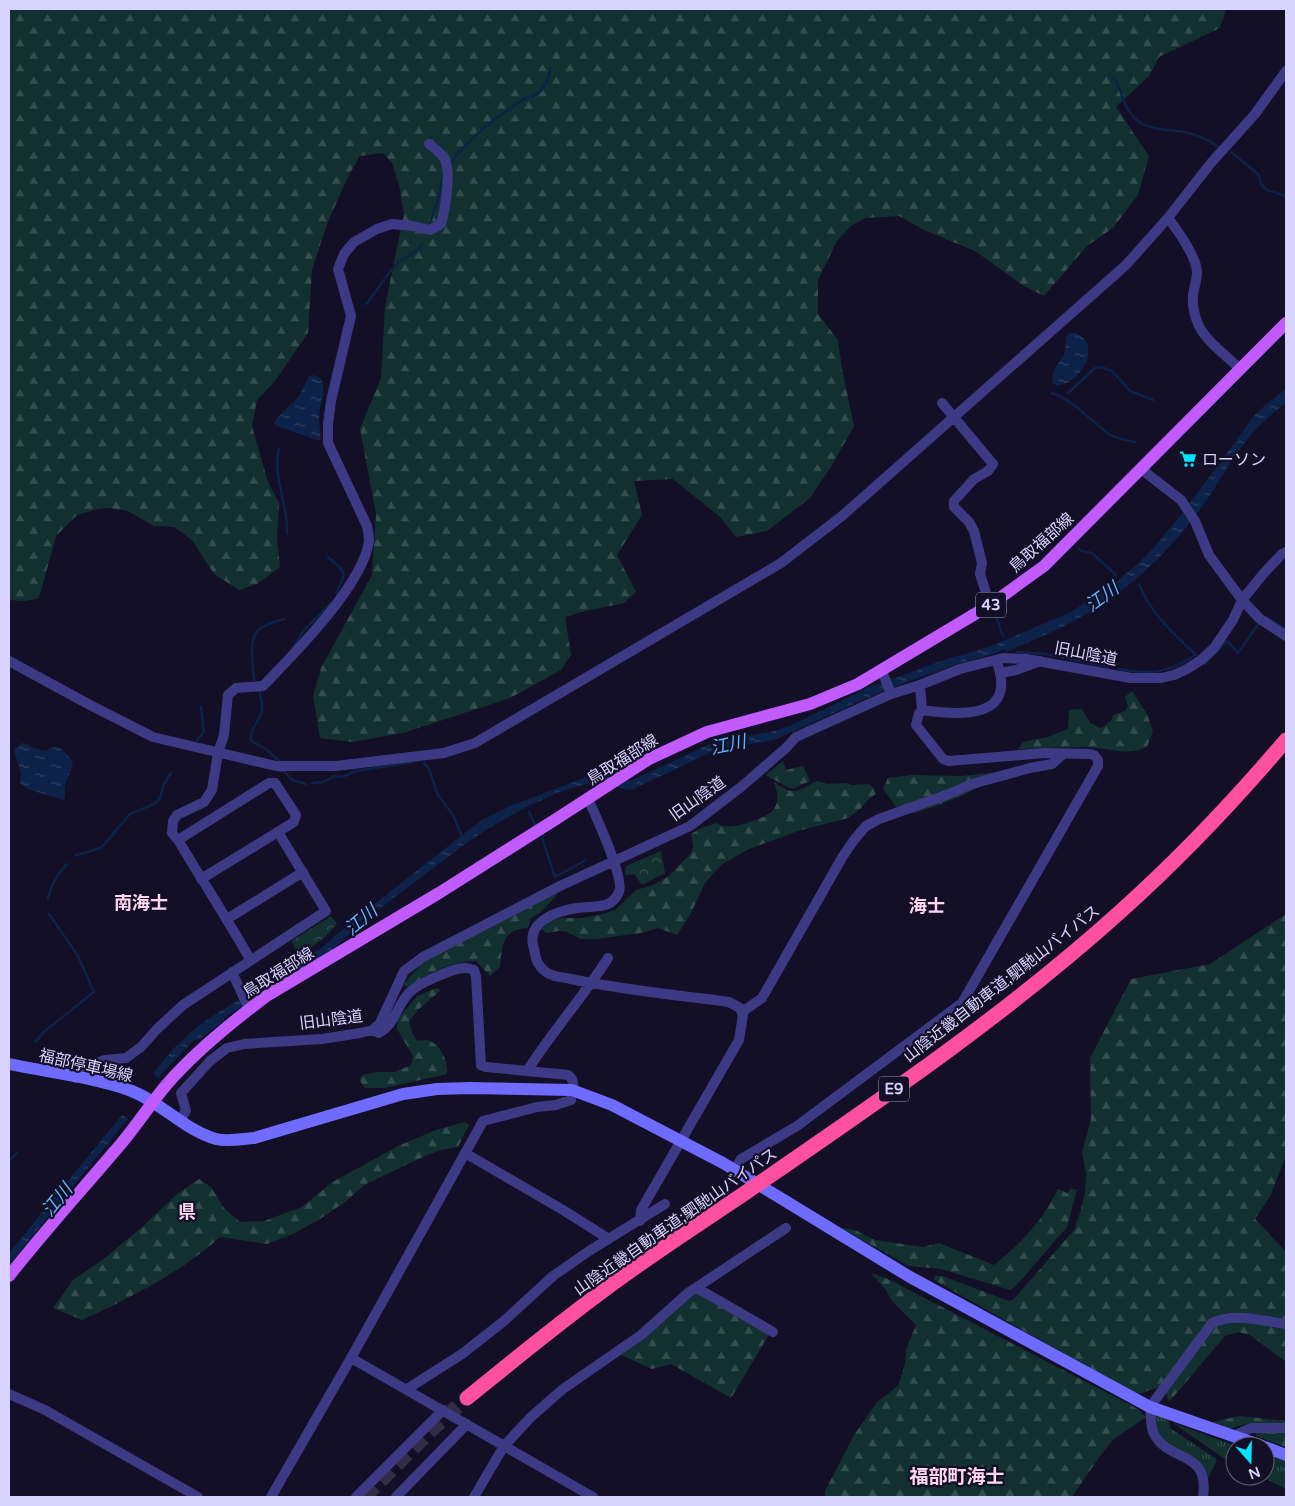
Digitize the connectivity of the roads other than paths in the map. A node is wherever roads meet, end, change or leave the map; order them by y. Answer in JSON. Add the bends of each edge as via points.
{"nodes":[{"id":1,"x":1286,"y":71,"type":"edge"},
{"id":2,"x":429,"y":144,"type":"dead end"},
{"id":3,"x":1168,"y":218,"type":"junction"},
{"id":4,"x":1286,"y":323,"type":"edge"},
{"id":5,"x":1239,"y":368,"type":"junction"},
{"id":6,"x":942,"y":403,"type":"dead end"},
{"id":7,"x":954,"y":416,"type":"junction"},
{"id":8,"x":1141,"y":469,"type":"junction"},
{"id":9,"x":1286,"y":552,"type":"edge"},
{"id":10,"x":1242,"y":600,"type":"junction"},
{"id":11,"x":990,"y":606,"type":"junction"},
{"id":12,"x":1286,"y":636,"type":"edge"},
{"id":13,"x":996,"y":660,"type":"junction"},
{"id":14,"x":9,"y":661,"type":"edge"},
{"id":15,"x":1040,"y":661,"type":"junction"},
{"id":16,"x":1001,"y":673,"type":"junction"},
{"id":17,"x":883,"y":675,"type":"junction"},
{"id":18,"x":920,"y":685,"type":"junction"},
{"id":19,"x":890,"y":693,"type":"junction"},
{"id":20,"x":922,"y":710,"type":"junction"},
{"id":21,"x":1286,"y":740,"type":"edge"},
{"id":22,"x":1286,"y":748,"type":"edge"},
{"id":23,"x":218,"y":753,"type":"junction"},
{"id":24,"x":1063,"y":754,"type":"junction"},
{"id":25,"x":588,"y":799,"type":"junction"},
{"id":26,"x":278,"y":832,"type":"junction"},
{"id":27,"x":178,"y":840,"type":"junction"},
{"id":28,"x":614,"y":862,"type":"junction"},
{"id":29,"x":302,"y":872,"type":"junction"},
{"id":30,"x":201,"y":879,"type":"junction"},
{"id":31,"x":228,"y":919,"type":"junction"},
{"id":32,"x":608,"y":958,"type":"dead end"},
{"id":33,"x":250,"y":959,"type":"junction"},
{"id":34,"x":232,"y":972,"type":"junction"},
{"id":35,"x":591,"y":984,"type":"junction"},
{"id":36,"x":249,"y":1009,"type":"junction"},
{"id":37,"x":742,"y":1012,"type":"junction"},
{"id":38,"x":373,"y":1030,"type":"junction"},
{"id":39,"x":9,"y":1065,"type":"edge"},
{"id":40,"x":527,"y":1071,"type":"junction"},
{"id":41,"x":76,"y":1078,"type":"junction"},
{"id":42,"x":572,"y":1090,"type":"junction"},
{"id":43,"x":153,"y":1102,"type":"junction"},
{"id":44,"x":180,"y":1120,"type":"junction"},
{"id":45,"x":680,"y":1141,"type":"junction"},
{"id":46,"x":465,"y":1153,"type":"junction"},
{"id":47,"x":734,"y":1171,"type":"junction"},
{"id":48,"x":665,"y":1204,"type":"dead end"},
{"id":49,"x":640,"y":1221,"type":"junction"},
{"id":50,"x":786,"y":1228,"type":"dead end"},
{"id":51,"x":608,"y":1239,"type":"junction"},
{"id":52,"x":9,"y":1276,"type":"edge"},
{"id":53,"x":698,"y":1288,"type":"junction"},
{"id":54,"x":1286,"y":1324,"type":"edge"},
{"id":55,"x":773,"y":1332,"type":"dead end"},
{"id":56,"x":351,"y":1358,"type":"junction"},
{"id":57,"x":406,"y":1389,"type":"junction"},
{"id":58,"x":9,"y":1394,"type":"edge"},
{"id":59,"x":1150,"y":1407,"type":"junction"},
{"id":60,"x":443,"y":1410,"type":"junction"},
{"id":61,"x":467,"y":1424,"type":"junction"},
{"id":62,"x":1286,"y":1428,"type":"edge"},
{"id":63,"x":1233,"y":1436,"type":"joint"},
{"id":64,"x":504,"y":1446,"type":"junction"},
{"id":65,"x":198,"y":1497,"type":"edge"},
{"id":66,"x":270,"y":1497,"type":"edge"},
{"id":67,"x":356,"y":1497,"type":"edge"},
{"id":68,"x":396,"y":1497,"type":"edge"},
{"id":69,"x":474,"y":1497,"type":"edge"},
{"id":70,"x":594,"y":1497,"type":"edge"},
{"id":71,"x":1203,"y":1497,"type":"edge"}],
"edges":[{"from":1,"to":3,"type":"street","via":[[1255,114]]},
{"from":2,"to":23,"type":"street","via":[[445,159],[448,170],[441,224],[430,230],[392,224],[377,229],[354,242],[338,268],[351,316],[331,402],[328,443],[367,526],[369,540],[365,554],[357,574],[312,634],[275,674],[263,686],[236,688],[228,696],[224,735]]},
{"from":3,"to":5,"type":"street","via":[[1188,248],[1197,270],[1193,305],[1200,327]]},
{"from":3,"to":7,"type":"street","via":[[1126,265]]},
{"from":4,"to":5,"type":"main road","name":"鳥取福部線","number":"43"},
{"from":5,"to":8,"type":"main road","name":"鳥取福部線","number":"43"},
{"from":6,"to":7,"type":"street"},
{"from":7,"to":11,"type":"street","via":[[993,464],[954,501],[954,507],[974,531],[982,562],[980,574]]},
{"from":7,"to":23,"type":"street","via":[[842,516],[766,574],[475,743],[444,753],[336,766],[276,766]]},
{"from":8,"to":10,"type":"street","via":[[1181,500],[1195,521],[1209,555]]},
{"from":8,"to":11,"type":"main road","name":"鳥取福部線","number":"43","via":[[1044,566]]},
{"from":9,"to":10,"type":"street","name":"旧山陰道"},
{"from":10,"to":12,"type":"street","via":[[1260,619]]},
{"from":10,"to":15,"type":"street","name":"旧山陰道","via":[[1214,648],[1201,660],[1174,675],[1131,678]]},
{"from":11,"to":17,"type":"main road","name":"鳥取福部線","number":"43"},
{"from":13,"to":15,"type":"street","name":"旧山陰道"},
{"from":13,"to":16,"type":"street"},
{"from":13,"to":18,"type":"street","name":"旧山陰道","via":[[960,669]]},
{"from":14,"to":23,"type":"street","via":[[153,738]]},
{"from":15,"to":16,"type":"street"},
{"from":16,"to":20,"type":"street","via":[[1000,697],[982,710],[946,713]]},
{"from":17,"to":19,"type":"street"},
{"from":17,"to":25,"type":"main road","name":"鳥取福部線","number":"43","via":[[810,704],[707,732],[649,759]]},
{"from":18,"to":19,"type":"street","name":"旧山陰道"},
{"from":18,"to":20,"type":"street"},
{"from":19,"to":28,"type":"street","name":"旧山陰道","via":[[796,737],[741,787],[691,826]]},
{"from":20,"to":24,"type":"street","via":[[916,725],[940,758],[946,760]]},
{"from":21,"to":22,"type":"highway","name":"山陰近畿自動車道;駟馳山バイパス","number":"E9","via":[[1227,807],[1164,870],[1122,911],[1045,976],[878,1100],[626,1273],[542,1337],[469,1400],[608,1297],[961,1048],[1048,981],[1125,917],[1198,846]]},
{"from":23,"to":27,"type":"street","via":[[212,790],[204,802],[177,815],[172,821],[172,833]]},
{"from":24,"to":37,"type":"street","via":[[1052,764],[972,784],[866,826],[844,856],[762,998]]},
{"from":24,"to":47,"type":"street","via":[[1094,755],[1098,766],[962,1003],[797,1126],[741,1159]]},
{"from":25,"to":28,"type":"street"},
{"from":25,"to":36,"type":"main road","name":"鳥取福部線","number":"43"},
{"from":26,"to":27,"type":"street","via":[[294,822],[296,815],[275,783],[269,783]]},
{"from":26,"to":29,"type":"street"},
{"from":26,"to":30,"type":"street"},
{"from":27,"to":30,"type":"street"},
{"from":28,"to":35,"type":"street","via":[[621,884],[613,902],[553,915],[537,925],[532,938],[539,965],[552,977]]},
{"from":28,"to":38,"type":"street","name":"旧山陰道","via":[[560,886],[423,957],[404,971],[380,1024]]},
{"from":29,"to":31,"type":"street"},
{"from":29,"to":33,"type":"street","via":[[326,911]]},
{"from":30,"to":31,"type":"street"},
{"from":31,"to":33,"type":"street"},
{"from":32,"to":35,"type":"street"},
{"from":33,"to":34,"type":"street"},
{"from":34,"to":36,"type":"street"},
{"from":34,"to":41,"type":"street","via":[[183,1004],[126,1058],[90,1065]]},
{"from":35,"to":37,"type":"street","via":[[729,1002]]},
{"from":35,"to":40,"type":"street"},
{"from":36,"to":43,"type":"main road","name":"鳥取福部線","number":"43","via":[[196,1055]]},
{"from":37,"to":45,"type":"street","via":[[739,1040]]},
{"from":38,"to":40,"type":"street","via":[[379,1033],[390,1024],[409,993],[421,984],[466,967],[474,970],[476,976],[481,1064]]},
{"from":38,"to":44,"type":"street","name":"旧山陰道","via":[[227,1048],[210,1061],[181,1093],[186,1111]]},
{"from":39,"to":41,"type":"street","name":"福部停車場線"},
{"from":40,"to":42,"type":"street","via":[[568,1075],[574,1082]]},
{"from":41,"to":43,"type":"street","name":"福部停車場線","via":[[131,1090]]},
{"from":42,"to":44,"type":"street","via":[[436,1089],[394,1097],[254,1138],[229,1141],[215,1139]]},
{"from":42,"to":45,"type":"street","via":[[612,1104]]},
{"from":42,"to":46,"type":"street","via":[[570,1100],[556,1106],[538,1107],[483,1121]]},
{"from":43,"to":44,"type":"street"},
{"from":43,"to":52,"type":"main road","name":"鳥取福部線","number":"43"},
{"from":45,"to":47,"type":"street"},
{"from":45,"to":49,"type":"street","via":[[642,1210]]},
{"from":46,"to":51,"type":"street"},
{"from":46,"to":56,"type":"street"},
{"from":47,"to":59,"type":"street","via":[[910,1277]]},
{"from":48,"to":49,"type":"street"},
{"from":49,"to":51,"type":"street"},
{"from":50,"to":53,"type":"street"},
{"from":51,"to":57,"type":"street","via":[[553,1276],[462,1354]]},
{"from":53,"to":55,"type":"street"},
{"from":53,"to":64,"type":"street","via":[[688,1293],[641,1335],[563,1389]]},
{"from":54,"to":59,"type":"street","via":[[1233,1316],[1212,1323]]},
{"from":56,"to":57,"type":"street"},
{"from":56,"to":66,"type":"street"},
{"from":57,"to":60,"type":"street"},
{"from":58,"to":65,"type":"street","via":[[52,1413]]},
{"from":59,"to":63,"type":"street"},
{"from":59,"to":71,"type":"street","via":[[1153,1433],[1170,1451],[1187,1458],[1198,1468],[1203,1480]]},
{"from":60,"to":61,"type":"street"},
{"from":60,"to":67,"type":"street"},
{"from":61,"to":64,"type":"street"},
{"from":61,"to":68,"type":"street"},
{"from":62,"to":63,"type":"street","via":[[1251,1428]]},
{"from":64,"to":69,"type":"street"},
{"from":64,"to":70,"type":"street"}]}
